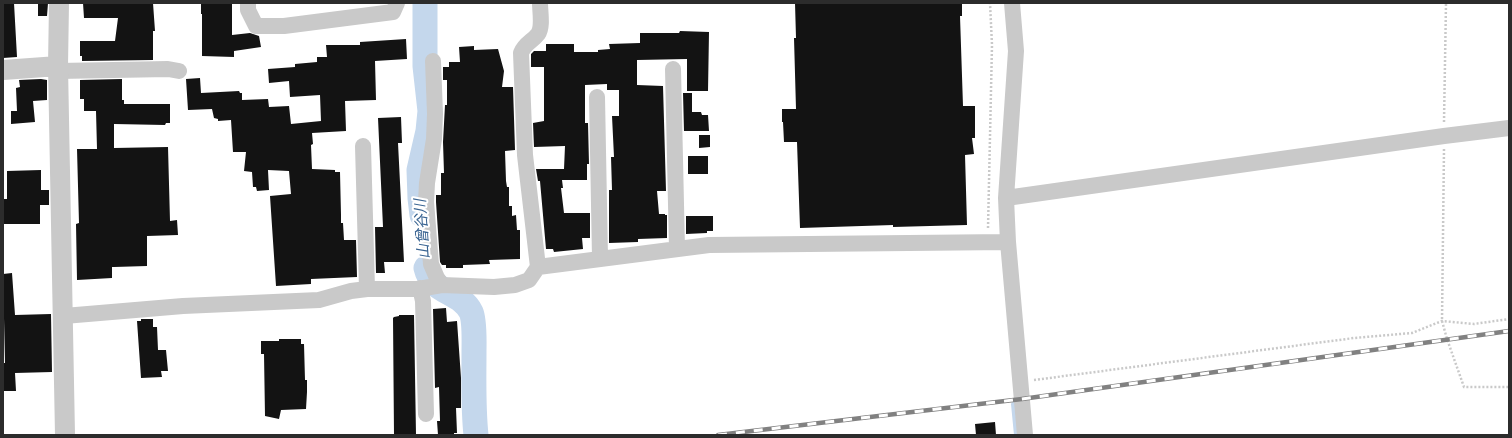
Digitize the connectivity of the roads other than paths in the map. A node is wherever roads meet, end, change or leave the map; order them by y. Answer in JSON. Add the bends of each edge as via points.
{"nodes":[{"id":1,"x":59,"y":3,"type":"edge"},
{"id":2,"x":248,"y":3,"type":"edge"},
{"id":3,"x":397,"y":3,"type":"edge"},
{"id":4,"x":540,"y":3,"type":"edge"},
{"id":5,"x":1012,"y":3,"type":"edge"},
{"id":6,"x":433,"y":61,"type":"dead end"},
{"id":7,"x":58,"y":68,"type":"junction"},
{"id":8,"x":673,"y":68,"type":"dead end"},
{"id":9,"x":3,"y":70,"type":"edge"},
{"id":10,"x":179,"y":71,"type":"dead end"},
{"id":11,"x":598,"y":97,"type":"dead end"},
{"id":12,"x":1509,"y":128,"type":"edge"},
{"id":13,"x":363,"y":146,"type":"dead end"},
{"id":14,"x":1006,"y":198,"type":"junction"},
{"id":15,"x":1008,"y":242,"type":"junction"},
{"id":16,"x":676,"y":249,"type":"junction"},
{"id":17,"x":600,"y":258,"type":"junction"},
{"id":18,"x":538,"y":266,"type":"junction"},
{"id":19,"x":432,"y":286,"type":"junction"},
{"id":20,"x":367,"y":289,"type":"junction"},
{"id":21,"x":64,"y":316,"type":"junction"},
{"id":22,"x":426,"y":414,"type":"dead end"},
{"id":23,"x":65,"y":435,"type":"edge"},
{"id":24,"x":1025,"y":435,"type":"edge"}],
"edges":[{"from":1,"to":7,"type":"street"},
{"from":2,"to":3,"type":"street","via":[[248,10],[256,26],[284,26],[393,12]]},
{"from":4,"to":18,"type":"street","via":[[538,34],[523,47],[521,53],[525,155]]},
{"from":5,"to":14,"type":"street","via":[[1016,51]]},
{"from":6,"to":19,"type":"street","via":[[434,139],[426,202],[431,264],[437,278]]},
{"from":7,"to":9,"type":"street"},
{"from":7,"to":10,"type":"street"},
{"from":7,"to":21,"type":"street"},
{"from":8,"to":16,"type":"street"},
{"from":11,"to":17,"type":"street"},
{"from":12,"to":14,"type":"street"},
{"from":13,"to":20,"type":"street"},
{"from":14,"to":15,"type":"street"},
{"from":15,"to":16,"type":"street","via":[[709,245]]},
{"from":15,"to":24,"type":"street"},
{"from":16,"to":17,"type":"street"},
{"from":17,"to":18,"type":"street"},
{"from":18,"to":19,"type":"street","via":[[529,280],[515,285],[494,288]]},
{"from":19,"to":20,"type":"street"},
{"from":19,"to":22,"type":"street","via":[[423,301]]},
{"from":20,"to":21,"type":"street","via":[[319,300],[182,306]]},
{"from":21,"to":23,"type":"street"}]}
